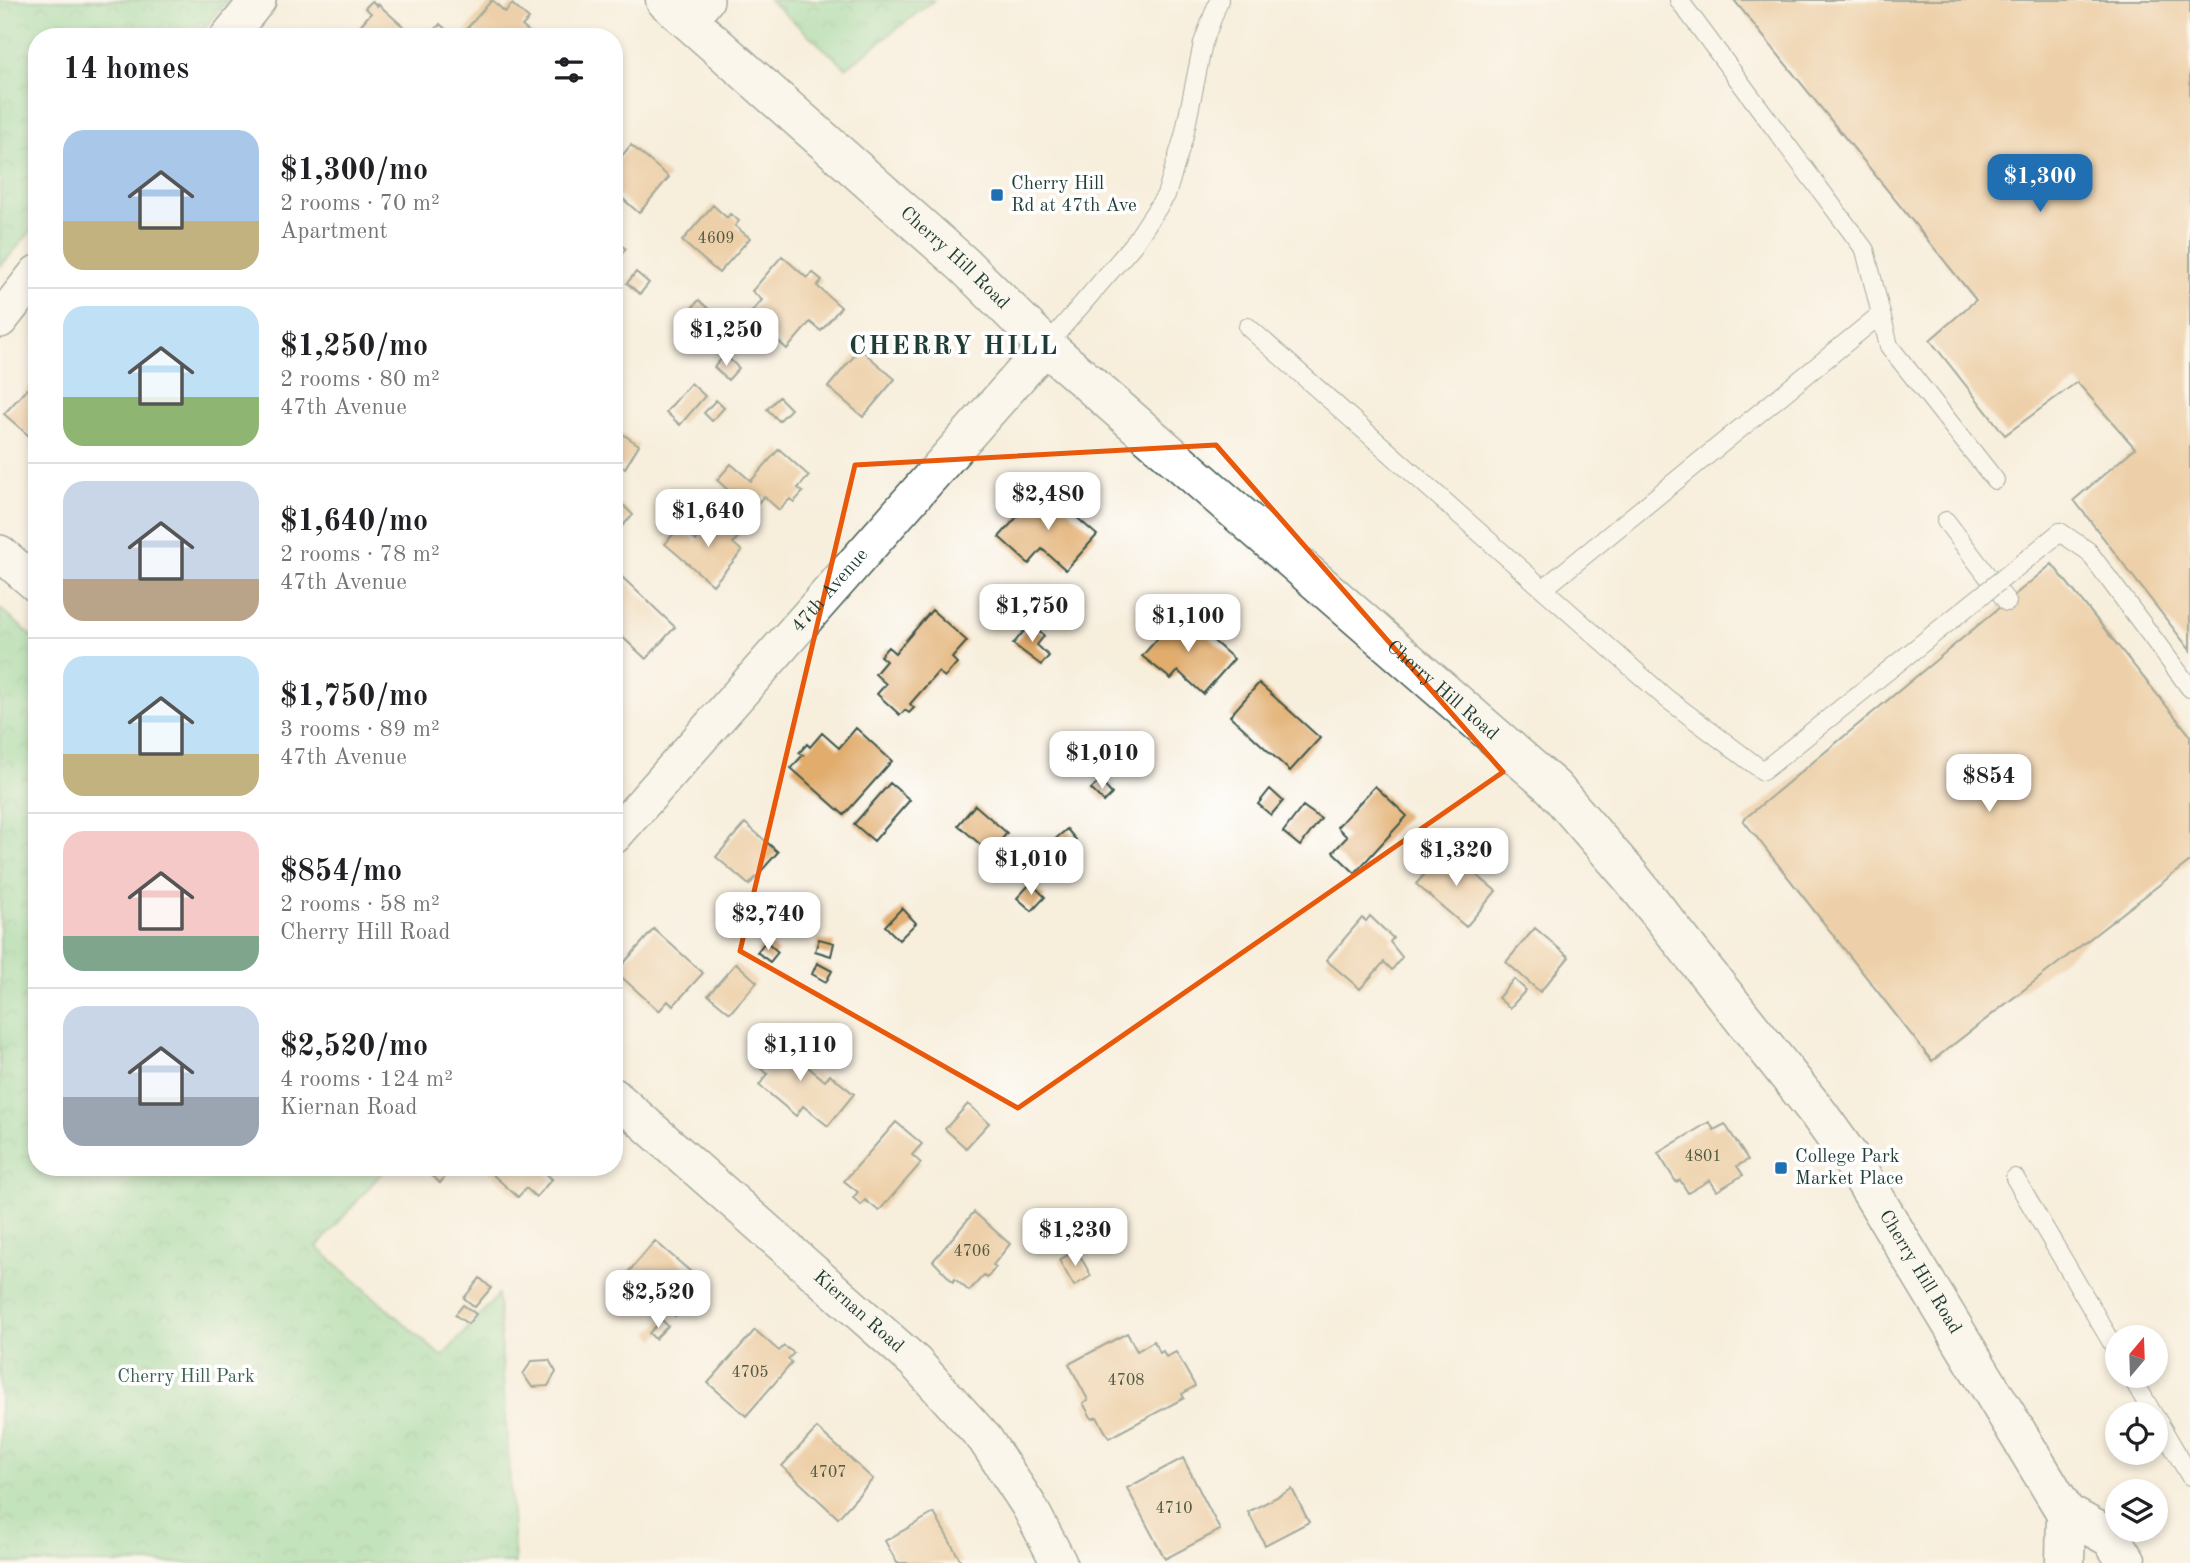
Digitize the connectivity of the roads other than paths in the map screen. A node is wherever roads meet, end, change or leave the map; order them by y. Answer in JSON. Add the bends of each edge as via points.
{"nodes":[{"id":1,"x":258,"y":0,"type":"edge"},
{"id":2,"x":1219,"y":0,"type":"edge"},
{"id":3,"x":1679,"y":0,"type":"edge"},
{"id":4,"x":687,"y":7,"type":"edge"},
{"id":5,"x":235,"y":28,"type":"edge"},
{"id":6,"x":28,"y":284,"type":"edge"},
{"id":7,"x":1881,"y":314,"type":"junction"},
{"id":8,"x":0,"y":320,"type":"edge"},
{"id":9,"x":1248,"y":327,"type":"dead end"},
{"id":10,"x":1046,"y":346,"type":"junction"},
{"id":11,"x":1995,"y":480,"type":"dead end"},
{"id":12,"x":1946,"y":521,"type":"dead end"},
{"id":13,"x":0,"y":552,"type":"edge"},
{"id":14,"x":28,"y":577,"type":"edge"},
{"id":15,"x":1543,"y":589,"type":"junction"},
{"id":16,"x":2007,"y":602,"type":"dead end"},
{"id":17,"x":2190,"y":688,"type":"edge"},
{"id":18,"x":623,"y":826,"type":"edge"},
{"id":19,"x":623,"y":1104,"type":"edge"},
{"id":20,"x":2015,"y":1178,"type":"dead end"},
{"id":21,"x":2105,"y":1331,"type":"edge"},
{"id":22,"x":2168,"y":1438,"type":"edge"},
{"id":23,"x":2190,"y":1476,"type":"edge"},
{"id":24,"x":2066,"y":1513,"type":"junction"},
{"id":25,"x":1059,"y":1563,"type":"edge"},
{"id":26,"x":2065,"y":1563,"type":"edge"},
{"id":27,"x":2127,"y":1563,"type":"edge"}],
"edges":[{"from":1,"to":5,"type":"street"},
{"from":2,"to":10,"type":"lane","via":[[1203,43],[1184,136],[1166,195],[1133,245]]},
{"from":3,"to":7,"type":"lane","via":[[1865,250]]},
{"from":4,"to":10,"type":"main road","name":"Cherry Hill Road"},
{"from":6,"to":8,"type":"street"},
{"from":7,"to":11,"type":"lane","via":[[1889,346]]},
{"from":7,"to":15,"type":"lane"},
{"from":9,"to":15,"type":"lane"},
{"from":10,"to":18,"type":"street","name":"47th Avenue"},
{"from":10,"to":24,"type":"main road","name":"Cherry Hill Road","via":[[1553,787],[1630,876],[1853,1162]]},
{"from":12,"to":16,"type":"lane"},
{"from":13,"to":14,"type":"street"},
{"from":15,"to":17,"type":"lane","bridge":true,"via":[[1665,698],[1763,771],[2060,532],[2088,551]]},
{"from":19,"to":25,"type":"street","name":"Kiernan Road","via":[[915,1362],[985,1439]]},
{"from":20,"to":21,"type":"lane"},
{"from":22,"to":23,"type":"lane"},
{"from":24,"to":26,"type":"main road"},
{"from":24,"to":27,"type":"main road","name":"Cherry Hill Road","via":[[2111,1538]]}]}
